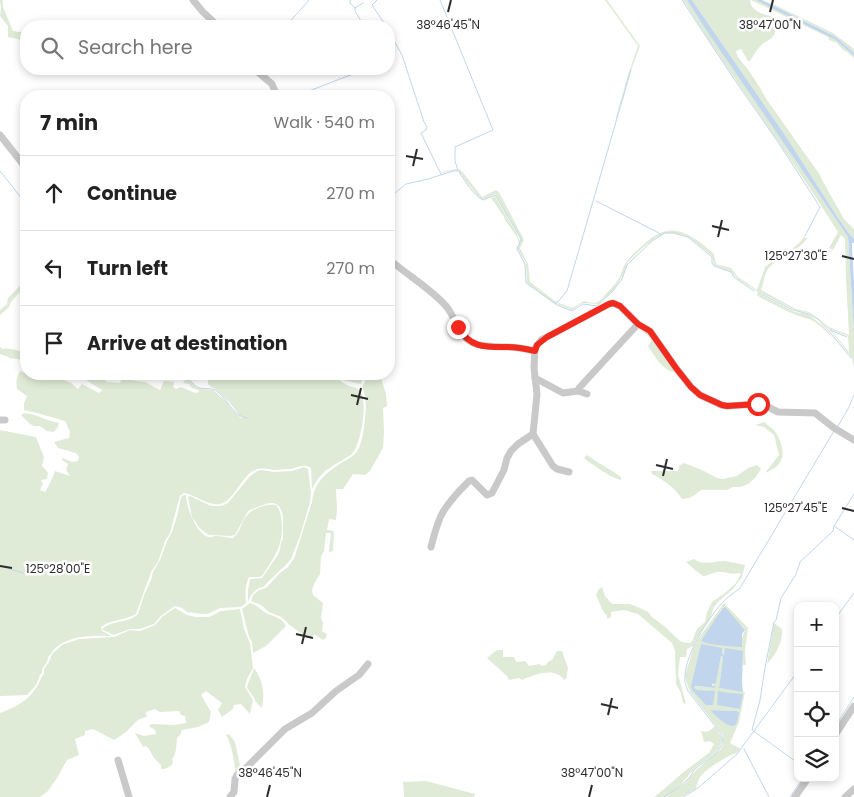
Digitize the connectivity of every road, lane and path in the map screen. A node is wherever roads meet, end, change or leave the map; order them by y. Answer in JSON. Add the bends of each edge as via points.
{"nodes":[{"id":1,"x":193,"y":0,"type":"edge"},
{"id":2,"x":212,"y":20,"type":"edge"},
{"id":3,"x":261,"y":75,"type":"edge"},
{"id":4,"x":275,"y":90,"type":"edge"},
{"id":5,"x":0,"y":135,"type":"edge"},
{"id":6,"x":20,"y":160,"type":"edge"},
{"id":7,"x":395,"y":264,"type":"edge"},
{"id":8,"x":638,"y":324,"type":"junction"},
{"id":9,"x":535,"y":351,"type":"junction"},
{"id":10,"x":535,"y":378,"type":"junction"},
{"id":11,"x":578,"y":391,"type":"junction"},
{"id":12,"x":587,"y":394,"type":"dead end"},
{"id":13,"x":534,"y":434,"type":"junction"},
{"id":14,"x":854,"y":440,"type":"edge"},
{"id":15,"x":569,"y":472,"type":"dead end"},
{"id":16,"x":431,"y":547,"type":"dead end"},
{"id":17,"x":368,"y":664,"type":"dead end"},
{"id":18,"x":854,"y":706,"type":"edge"},
{"id":19,"x":839,"y":729,"type":"edge"},
{"id":20,"x":118,"y":760,"type":"dead end"},
{"id":21,"x":805,"y":782,"type":"edge"},
{"id":22,"x":129,"y":797,"type":"edge"},
{"id":23,"x":230,"y":797,"type":"edge"},
{"id":24,"x":795,"y":797,"type":"edge"}],
"edges":[{"from":1,"to":2,"type":"street"},
{"from":3,"to":4,"type":"street"},
{"from":5,"to":6,"type":"street"},
{"from":7,"to":9,"type":"street","via":[[445,306],[462,334],[474,344]]},
{"from":8,"to":9,"type":"street","via":[[620,306],[609,304],[547,337]]},
{"from":8,"to":11,"type":"street"},
{"from":8,"to":14,"type":"street","via":[[650,331],[700,395],[727,406],[758,404],[778,412],[815,413]]},
{"from":9,"to":10,"type":"street"},
{"from":10,"to":11,"type":"street","via":[[563,392]]},
{"from":10,"to":13,"type":"street"},
{"from":11,"to":12,"type":"street"},
{"from":13,"to":15,"type":"street","via":[[553,466]]},
{"from":13,"to":16,"type":"street","via":[[511,451],[492,493],[487,495],[472,480],[458,493],[441,516]]},
{"from":17,"to":23,"type":"street","via":[[359,676],[285,730],[240,773]]},
{"from":18,"to":19,"type":"street"},
{"from":20,"to":22,"type":"street"},
{"from":21,"to":24,"type":"street"}]}
